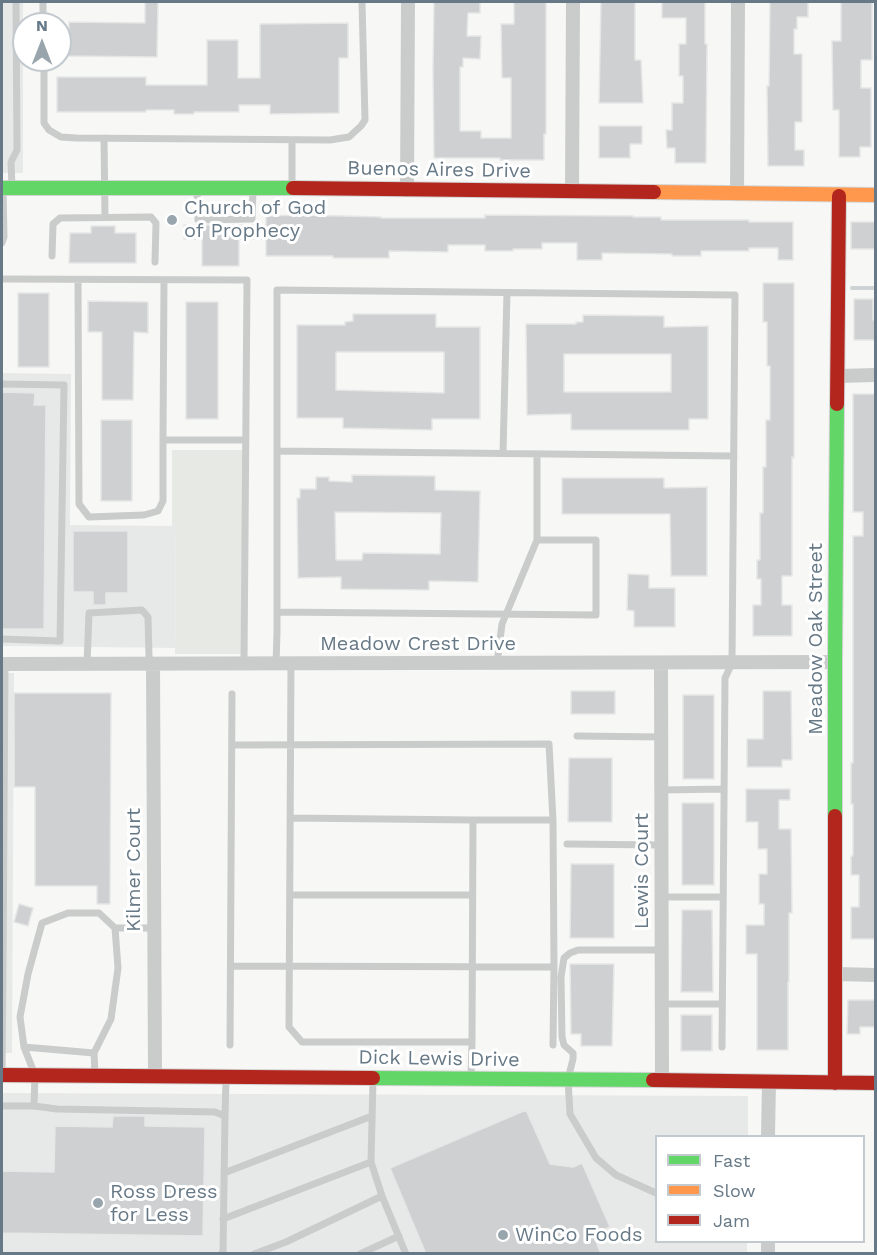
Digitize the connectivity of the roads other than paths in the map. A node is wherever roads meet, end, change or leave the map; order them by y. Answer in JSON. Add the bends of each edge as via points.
{"nodes":[{"id":1,"x":16,"y":2,"type":"edge"},
{"id":2,"x":362,"y":2,"type":"edge"},
{"id":3,"x":408,"y":2,"type":"edge"},
{"id":4,"x":573,"y":2,"type":"edge"},
{"id":5,"x":738,"y":2,"type":"edge"},
{"id":6,"x":44,"y":72,"type":"edge"},
{"id":7,"x":104,"y":138,"type":"junction"},
{"id":8,"x":292,"y":140,"type":"junction"},
{"id":9,"x":2,"y":162,"type":"edge"},
{"id":10,"x":11,"y":162,"type":"junction"},
{"id":11,"x":5,"y":188,"type":"edge"},
{"id":12,"x":253,"y":188,"type":"junction"},
{"id":13,"x":292,"y":188,"type":"junction"},
{"id":14,"x":105,"y":189,"type":"junction"},
{"id":15,"x":197,"y":189,"type":"junction"},
{"id":16,"x":407,"y":190,"type":"junction"},
{"id":17,"x":572,"y":191,"type":"junction"},
{"id":18,"x":737,"y":194,"type":"junction"},
{"id":19,"x":876,"y":195,"type":"edge"},
{"id":20,"x":839,"y":196,"type":"junction"},
{"id":21,"x":105,"y":217,"type":"junction"},
{"id":22,"x":2,"y":243,"type":"edge"},
{"id":23,"x":52,"y":256,"type":"dead end"},
{"id":24,"x":155,"y":262,"type":"dead end"},
{"id":25,"x":2,"y":279,"type":"edge"},
{"id":26,"x":78,"y":280,"type":"junction"},
{"id":27,"x":164,"y":280,"type":"junction"},
{"id":28,"x":507,"y":293,"type":"junction"},
{"id":29,"x":837,"y":375,"type":"junction"},
{"id":30,"x":876,"y":375,"type":"edge"},
{"id":31,"x":2,"y":384,"type":"edge"},
{"id":32,"x":163,"y":440,"type":"junction"},
{"id":33,"x":246,"y":440,"type":"junction"},
{"id":34,"x":277,"y":451,"type":"junction"},
{"id":35,"x":502,"y":453,"type":"junction"},
{"id":36,"x":537,"y":454,"type":"junction"},
{"id":37,"x":734,"y":456,"type":"junction"},
{"id":38,"x":537,"y":540,"type":"junction"},
{"id":39,"x":277,"y":612,"type":"junction"},
{"id":40,"x":506,"y":615,"type":"junction"},
{"id":41,"x":2,"y":639,"type":"edge"},
{"id":42,"x":835,"y":662,"type":"junction"},
{"id":43,"x":497,"y":663,"type":"junction"},
{"id":44,"x":661,"y":663,"type":"junction"},
{"id":45,"x":732,"y":663,"type":"junction"},
{"id":46,"x":3,"y":664,"type":"edge"},
{"id":47,"x":87,"y":664,"type":"junction"},
{"id":48,"x":153,"y":664,"type":"junction"},
{"id":49,"x":244,"y":664,"type":"junction"},
{"id":50,"x":276,"y":664,"type":"junction"},
{"id":51,"x":291,"y":664,"type":"junction"},
{"id":52,"x":232,"y":694,"type":"dead end"},
{"id":53,"x":577,"y":736,"type":"dead end"},
{"id":54,"x":661,"y":737,"type":"junction"},
{"id":55,"x":232,"y":745,"type":"junction"},
{"id":56,"x":291,"y":745,"type":"junction"},
{"id":57,"x":724,"y":789,"type":"junction"},
{"id":58,"x":661,"y":790,"type":"junction"},
{"id":59,"x":290,"y":818,"type":"junction"},
{"id":60,"x":553,"y":819,"type":"junction"},
{"id":61,"x":473,"y":820,"type":"junction"},
{"id":62,"x":567,"y":844,"type":"dead end"},
{"id":63,"x":661,"y":845,"type":"junction"},
{"id":64,"x":290,"y":895,"type":"junction"},
{"id":65,"x":472,"y":895,"type":"junction"},
{"id":66,"x":661,"y":897,"type":"junction"},
{"id":67,"x":723,"y":897,"type":"junction"},
{"id":68,"x":116,"y":928,"type":"junction"},
{"id":69,"x":154,"y":928,"type":"junction"},
{"id":70,"x":661,"y":950,"type":"junction"},
{"id":71,"x":231,"y":966,"type":"junction"},
{"id":72,"x":290,"y":967,"type":"junction"},
{"id":73,"x":472,"y":967,"type":"junction"},
{"id":74,"x":554,"y":967,"type":"junction"},
{"id":75,"x":2,"y":968,"type":"edge"},
{"id":76,"x":836,"y":974,"type":"junction"},
{"id":77,"x":876,"y":975,"type":"edge"},
{"id":78,"x":661,"y":1004,"type":"junction"},
{"id":79,"x":722,"y":1004,"type":"junction"},
{"id":80,"x":472,"y":1042,"type":"junction"},
{"id":81,"x":230,"y":1045,"type":"dead end"},
{"id":82,"x":554,"y":1045,"type":"dead end"},
{"id":83,"x":24,"y":1047,"type":"junction"},
{"id":84,"x":722,"y":1047,"type":"dead end"},
{"id":85,"x":94,"y":1053,"type":"junction"},
{"id":86,"x":2,"y":1075,"type":"edge"},
{"id":87,"x":35,"y":1075,"type":"junction"},
{"id":88,"x":95,"y":1075,"type":"junction"},
{"id":89,"x":155,"y":1076,"type":"junction"},
{"id":90,"x":226,"y":1076,"type":"junction"},
{"id":91,"x":373,"y":1077,"type":"junction"},
{"id":92,"x":471,"y":1078,"type":"junction"},
{"id":93,"x":568,"y":1079,"type":"junction"},
{"id":94,"x":662,"y":1080,"type":"junction"},
{"id":95,"x":769,"y":1082,"type":"junction"},
{"id":96,"x":835,"y":1083,"type":"junction"},
{"id":97,"x":876,"y":1083,"type":"edge"},
{"id":98,"x":2,"y":1106,"type":"edge"},
{"id":99,"x":34,"y":1106,"type":"junction"},
{"id":100,"x":225,"y":1116,"type":"junction"},
{"id":101,"x":372,"y":1116,"type":"junction"},
{"id":102,"x":768,"y":1135,"type":"edge"},
{"id":103,"x":371,"y":1162,"type":"junction"},
{"id":104,"x":224,"y":1173,"type":"junction"},
{"id":105,"x":655,"y":1192,"type":"edge"},
{"id":106,"x":382,"y":1196,"type":"junction"},
{"id":107,"x":223,"y":1219,"type":"junction"},
{"id":108,"x":399,"y":1236,"type":"junction"},
{"id":109,"x":221,"y":1254,"type":"edge"},
{"id":110,"x":254,"y":1254,"type":"edge"},
{"id":111,"x":360,"y":1254,"type":"edge"},
{"id":112,"x":406,"y":1254,"type":"edge"}],
"edges":[{"from":1,"to":10,"type":"lane","via":[[16,150]]},
{"from":2,"to":8,"type":"lane","via":[[361,126],[349,137]]},
{"from":3,"to":16,"type":"street"},
{"from":4,"to":17,"type":"street"},
{"from":5,"to":18,"type":"street"},
{"from":6,"to":7,"type":"lane","via":[[44,123],[49,130],[61,137]]},
{"from":7,"to":8,"type":"lane"},
{"from":7,"to":14,"type":"lane"},
{"from":8,"to":13,"type":"lane"},
{"from":9,"to":10,"type":"lane"},
{"from":10,"to":11,"type":"lane"},
{"from":11,"to":14,"type":"street","name":"Buenos Aires Drive"},
{"from":11,"to":22,"type":"lane"},
{"from":12,"to":13,"type":"street","name":"Buenos Aires Drive"},
{"from":12,"to":15,"type":"street","name":"Buenos Aires Drive"},
{"from":12,"to":15,"type":"lane","via":[[252,219],[198,220]]},
{"from":13,"to":16,"type":"street","name":"Buenos Aires Drive"},
{"from":14,"to":15,"type":"street","name":"Buenos Aires Drive"},
{"from":14,"to":21,"type":"lane"},
{"from":16,"to":17,"type":"street","name":"Buenos Aires Drive"},
{"from":17,"to":18,"type":"street","name":"Buenos Aires Drive"},
{"from":18,"to":20,"type":"street","name":"Buenos Aires Drive"},
{"from":19,"to":20,"type":"street","name":"Buenos Aires Drive"},
{"from":20,"to":29,"type":"street","name":"Meadow Oak Street"},
{"from":21,"to":23,"type":"lane","via":[[60,218],[53,224]]},
{"from":21,"to":24,"type":"lane","via":[[151,217],[156,223]]},
{"from":25,"to":26,"type":"lane"},
{"from":26,"to":27,"type":"lane"},
{"from":26,"to":32,"type":"lane","via":[[79,504],[89,517],[158,511],[163,501]]},
{"from":27,"to":32,"type":"lane"},
{"from":27,"to":33,"type":"lane","via":[[247,280]]},
{"from":28,"to":34,"type":"lane","via":[[277,290]]},
{"from":28,"to":35,"type":"lane"},
{"from":28,"to":37,"type":"lane","via":[[735,295]]},
{"from":29,"to":30,"type":"street"},
{"from":29,"to":42,"type":"street","name":"Meadow Oak Street"},
{"from":31,"to":41,"type":"lane","via":[[64,385],[60,641]]},
{"from":32,"to":33,"type":"lane"},
{"from":33,"to":49,"type":"lane"},
{"from":34,"to":35,"type":"lane"},
{"from":34,"to":39,"type":"lane"},
{"from":35,"to":36,"type":"lane"},
{"from":36,"to":37,"type":"lane"},
{"from":36,"to":38,"type":"lane"},
{"from":37,"to":45,"type":"lane"},
{"from":38,"to":40,"type":"lane"},
{"from":38,"to":40,"type":"lane","via":[[596,540],[596,615]]},
{"from":39,"to":40,"type":"lane"},
{"from":39,"to":50,"type":"lane"},
{"from":40,"to":43,"type":"lane"},
{"from":42,"to":45,"type":"street","name":"Meadow Crest Drive"},
{"from":42,"to":76,"type":"street","name":"Meadow Oak Street"},
{"from":43,"to":44,"type":"street","name":"Meadow Crest Drive"},
{"from":43,"to":51,"type":"street","name":"Meadow Crest Drive"},
{"from":44,"to":45,"type":"street","name":"Meadow Crest Drive"},
{"from":44,"to":54,"type":"street","name":"Lewis Court"},
{"from":45,"to":57,"type":"lane","via":[[725,678]]},
{"from":46,"to":47,"type":"street","name":"Meadow Crest Drive"},
{"from":46,"to":75,"type":"lane"},
{"from":47,"to":48,"type":"street","name":"Meadow Crest Drive"},
{"from":47,"to":48,"type":"lane","via":[[89,613],[142,610],[148,617],[149,657]]},
{"from":48,"to":49,"type":"street","name":"Meadow Crest Drive"},
{"from":48,"to":69,"type":"street","name":"Kilmer Court"},
{"from":49,"to":50,"type":"street","name":"Meadow Crest Drive"},
{"from":50,"to":51,"type":"street","name":"Meadow Crest Drive"},
{"from":51,"to":56,"type":"lane"},
{"from":52,"to":55,"type":"lane"},
{"from":53,"to":54,"type":"lane"},
{"from":54,"to":58,"type":"street","name":"Lewis Court"},
{"from":55,"to":56,"type":"lane"},
{"from":55,"to":71,"type":"lane"},
{"from":56,"to":59,"type":"lane"},
{"from":56,"to":60,"type":"lane","via":[[549,744]]},
{"from":57,"to":58,"type":"lane"},
{"from":57,"to":67,"type":"lane"},
{"from":58,"to":63,"type":"street","name":"Lewis Court"},
{"from":59,"to":61,"type":"lane"},
{"from":59,"to":64,"type":"lane"},
{"from":60,"to":61,"type":"lane"},
{"from":60,"to":74,"type":"lane"},
{"from":61,"to":65,"type":"lane"},
{"from":62,"to":63,"type":"lane"},
{"from":63,"to":66,"type":"street","name":"Lewis Court"},
{"from":64,"to":65,"type":"lane"},
{"from":64,"to":72,"type":"lane"},
{"from":65,"to":73,"type":"lane"},
{"from":66,"to":67,"type":"lane"},
{"from":66,"to":70,"type":"street","name":"Lewis Court"},
{"from":67,"to":79,"type":"lane"},
{"from":68,"to":69,"type":"lane"},
{"from":68,"to":83,"type":"lane","via":[[99,913],[68,913],[42,923],[20,1017]]},
{"from":68,"to":85,"type":"lane","via":[[118,968],[111,1019]]},
{"from":69,"to":89,"type":"street","name":"Kilmer Court"},
{"from":70,"to":78,"type":"street","name":"Lewis Court"},
{"from":70,"to":93,"type":"lane","via":[[578,950],[564,958],[562,1037],[573,1053]]},
{"from":71,"to":72,"type":"lane"},
{"from":71,"to":81,"type":"lane"},
{"from":72,"to":73,"type":"lane"},
{"from":72,"to":80,"type":"lane","via":[[289,1027],[302,1042]]},
{"from":73,"to":74,"type":"lane"},
{"from":73,"to":80,"type":"lane"},
{"from":74,"to":82,"type":"lane"},
{"from":75,"to":86,"type":"lane"},
{"from":76,"to":77,"type":"street"},
{"from":76,"to":96,"type":"street","name":"Meadow Oak Street"},
{"from":78,"to":79,"type":"lane"},
{"from":78,"to":94,"type":"street","name":"Lewis Court"},
{"from":79,"to":84,"type":"lane"},
{"from":80,"to":92,"type":"lane"},
{"from":83,"to":85,"type":"lane"},
{"from":83,"to":87,"type":"lane"},
{"from":85,"to":88,"type":"lane"},
{"from":86,"to":87,"type":"street","name":"Dick Lewis Drive"},
{"from":87,"to":88,"type":"street","name":"Dick Lewis Drive"},
{"from":87,"to":99,"type":"lane"},
{"from":88,"to":89,"type":"street","name":"Dick Lewis Drive"},
{"from":89,"to":90,"type":"street","name":"Dick Lewis Drive"},
{"from":90,"to":91,"type":"street","name":"Dick Lewis Drive"},
{"from":90,"to":100,"type":"lane"},
{"from":91,"to":92,"type":"street","name":"Dick Lewis Drive"},
{"from":91,"to":101,"type":"lane"},
{"from":92,"to":93,"type":"street","name":"Dick Lewis Drive"},
{"from":93,"to":94,"type":"street","name":"Dick Lewis Drive"},
{"from":93,"to":105,"type":"lane","via":[[570,1114],[596,1158],[616,1175]]},
{"from":94,"to":95,"type":"street","name":"Dick Lewis Drive"},
{"from":95,"to":96,"type":"street","name":"Dick Lewis Drive"},
{"from":95,"to":102,"type":"street"},
{"from":96,"to":97,"type":"street","name":"Dick Lewis Drive"},
{"from":98,"to":99,"type":"lane"},
{"from":99,"to":100,"type":"lane","via":[[215,1112]]},
{"from":100,"to":104,"type":"lane"},
{"from":101,"to":103,"type":"lane"},
{"from":101,"to":104,"type":"lane"},
{"from":103,"to":106,"type":"lane"},
{"from":103,"to":107,"type":"lane"},
{"from":104,"to":107,"type":"lane"},
{"from":106,"to":108,"type":"lane"},
{"from":106,"to":110,"type":"lane"},
{"from":107,"to":109,"type":"lane"},
{"from":108,"to":111,"type":"lane"},
{"from":108,"to":112,"type":"lane"}]}
